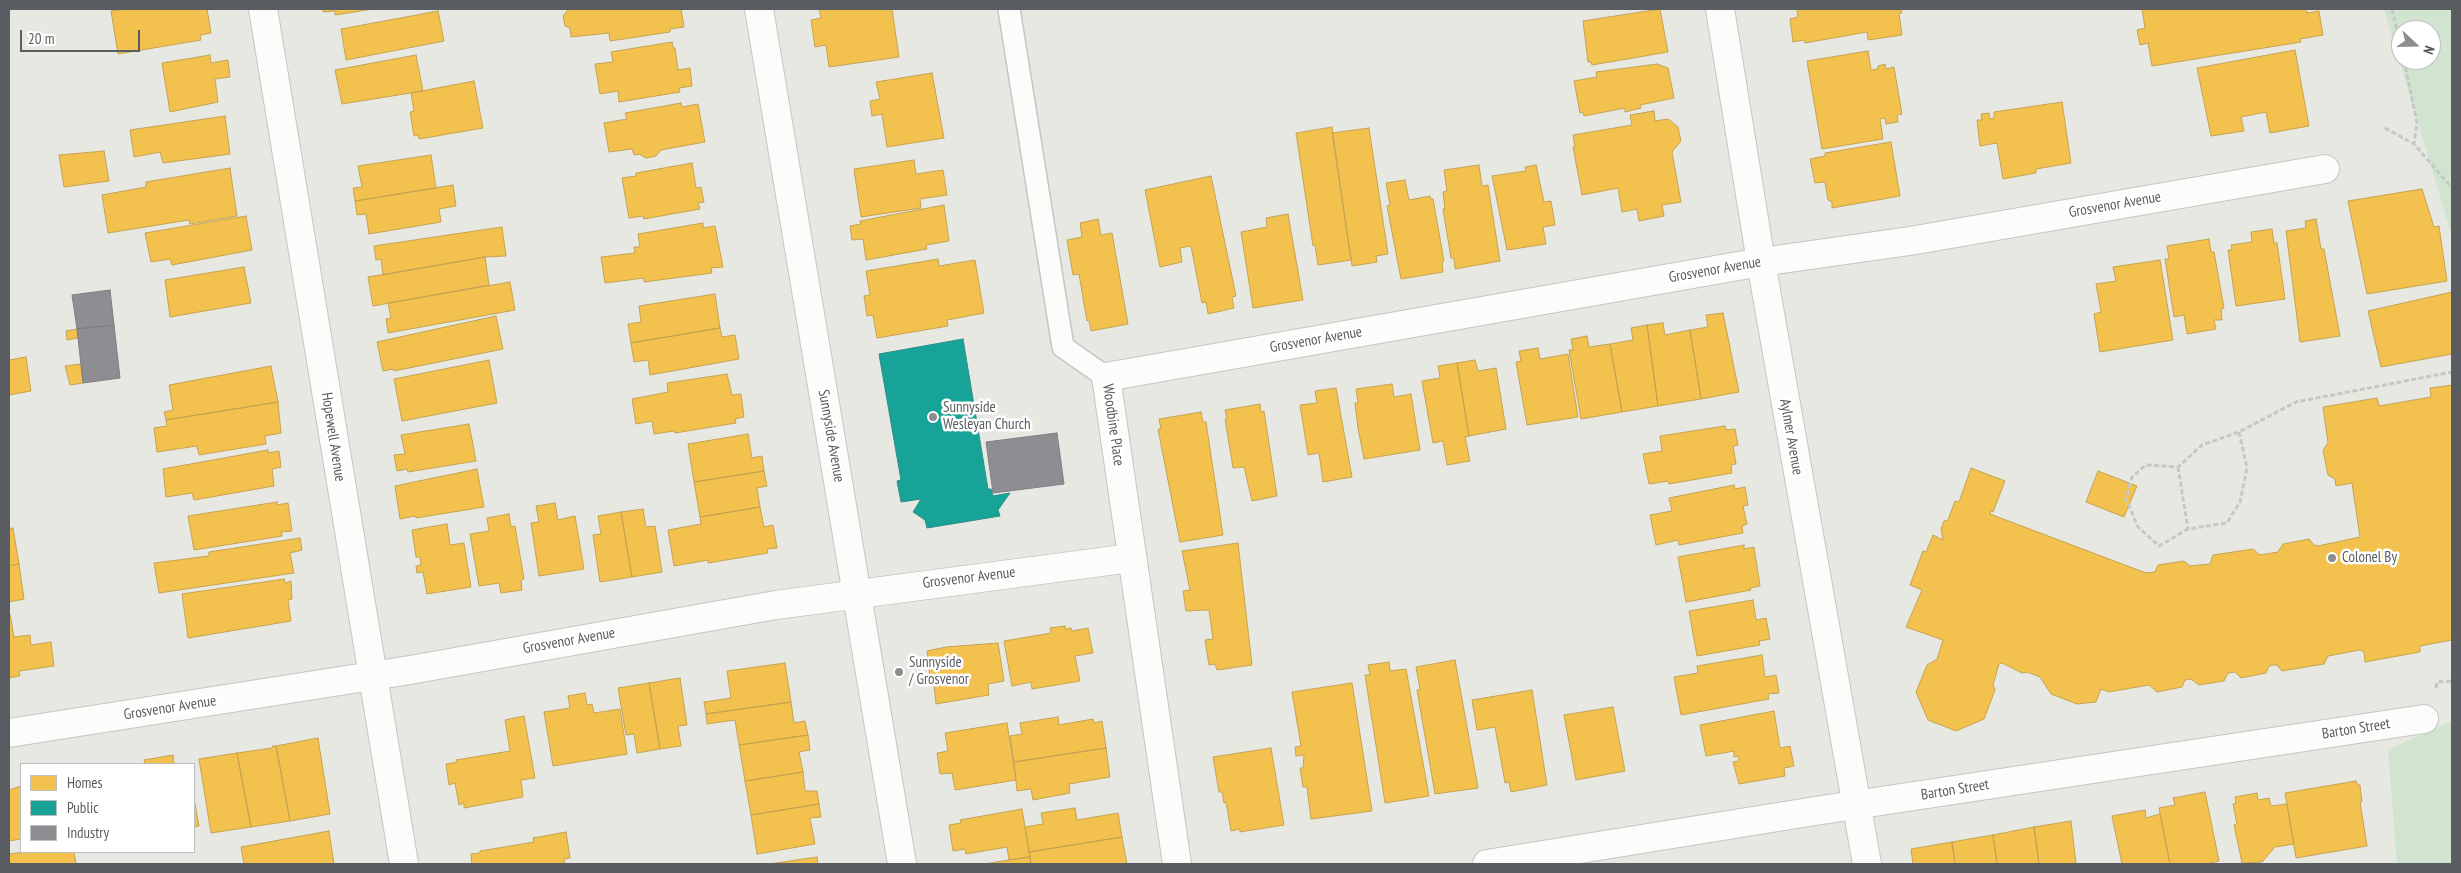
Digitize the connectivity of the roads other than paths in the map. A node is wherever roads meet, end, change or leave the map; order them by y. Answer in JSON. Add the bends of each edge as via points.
{"nodes":[{"id":1,"x":263,"y":9,"type":"edge"},
{"id":2,"x":760,"y":9,"type":"edge"},
{"id":3,"x":1009,"y":9,"type":"edge"},
{"id":4,"x":1720,"y":9,"type":"edge"},
{"id":5,"x":2325,"y":169,"type":"dead end"},
{"id":6,"x":1761,"y":262,"type":"junction"},
{"id":7,"x":1106,"y":376,"type":"junction"},
{"id":8,"x":1131,"y":558,"type":"junction"},
{"id":9,"x":858,"y":593,"type":"junction"},
{"id":10,"x":373,"y":675,"type":"junction"},
{"id":11,"x":2424,"y":719,"type":"dead end"},
{"id":12,"x":9,"y":732,"type":"edge"},
{"id":13,"x":1856,"y":805,"type":"junction"},
{"id":14,"x":404,"y":864,"type":"edge"},
{"id":15,"x":902,"y":864,"type":"edge"},
{"id":16,"x":1177,"y":864,"type":"edge"},
{"id":17,"x":1487,"y":864,"type":"edge"},
{"id":18,"x":1867,"y":864,"type":"edge"}],
"edges":[{"from":1,"to":10,"type":"street","name":"Hopewell Avenue"},
{"from":2,"to":9,"type":"street","name":"Sunnyside Avenue"},
{"from":3,"to":7,"type":"lane","name":"Woodbine Place","via":[[1063,347]]},
{"from":4,"to":6,"type":"street","name":"Aylmer Avenue"},
{"from":5,"to":6,"type":"street","name":"Grosvenor Avenue","via":[[1910,241]]},
{"from":6,"to":7,"type":"street","name":"Grosvenor Avenue"},
{"from":6,"to":13,"type":"street","name":"Aylmer Avenue"},
{"from":7,"to":8,"type":"street","name":"Woodbine Place"},
{"from":8,"to":9,"type":"street","name":"Grosvenor Avenue"},
{"from":8,"to":16,"type":"street","name":"Woodbine Place"},
{"from":9,"to":10,"type":"street","name":"Grosvenor Avenue"},
{"from":9,"to":15,"type":"street","name":"Sunnyside Avenue"},
{"from":10,"to":12,"type":"street","name":"Grosvenor Avenue"},
{"from":10,"to":14,"type":"street","name":"Hopewell Avenue"},
{"from":11,"to":13,"type":"street","name":"Barton Street"},
{"from":13,"to":17,"type":"street","name":"Barton Street"},
{"from":13,"to":18,"type":"street","name":"Aylmer Avenue"}]}
